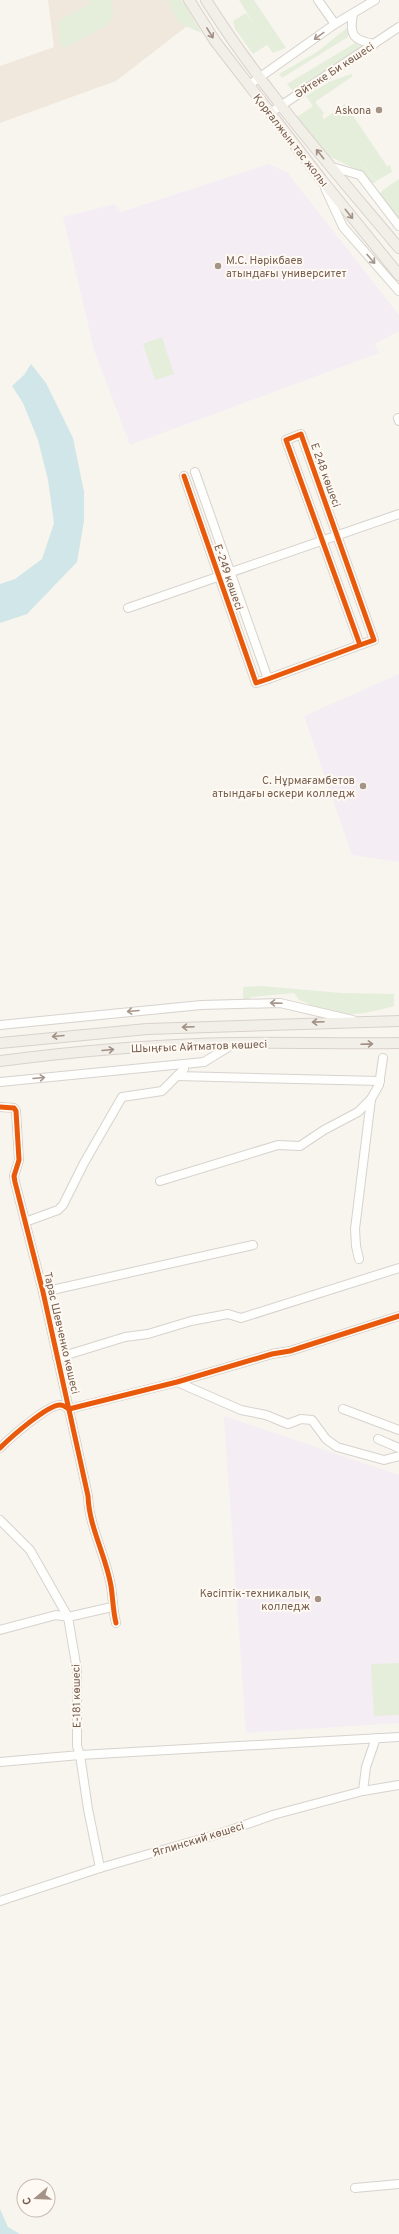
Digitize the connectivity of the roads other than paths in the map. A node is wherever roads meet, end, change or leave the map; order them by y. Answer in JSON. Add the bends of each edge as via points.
{"nodes":[{"id":1,"x":189,"y":0,"type":"edge"},
{"id":2,"x":206,"y":0,"type":"edge"},
{"id":3,"x":318,"y":0,"type":"edge"},
{"id":4,"x":375,"y":0,"type":"edge"},
{"id":5,"x":353,"y":14,"type":"junction"},
{"id":6,"x":335,"y":24,"type":"junction"},
{"id":7,"x":399,"y":28,"type":"edge"},
{"id":8,"x":374,"y":44,"type":"junction"},
{"id":9,"x":260,"y":78,"type":"junction"},
{"id":10,"x":249,"y":85,"type":"junction"},
{"id":11,"x":281,"y":105,"type":"junction"},
{"id":12,"x":270,"y":113,"type":"junction"},
{"id":13,"x":332,"y":168,"type":"junction"},
{"id":14,"x":322,"y":180,"type":"junction"},
{"id":15,"x":399,"y":226,"type":"edge"},
{"id":16,"x":399,"y":248,"type":"edge"},
{"id":17,"x":399,"y":275,"type":"edge"},
{"id":18,"x":399,"y":291,"type":"edge"},
{"id":19,"x":196,"y":472,"type":"dead end"},
{"id":20,"x":184,"y":476,"type":"dead end"},
{"id":21,"x":399,"y":514,"type":"edge"},
{"id":22,"x":337,"y":535,"type":"junction"},
{"id":23,"x":322,"y":541,"type":"junction"},
{"id":24,"x":229,"y":573,"type":"junction"},
{"id":25,"x":218,"y":577,"type":"junction"},
{"id":26,"x":128,"y":608,"type":"dead end"},
{"id":27,"x":360,"y":645,"type":"junction"},
{"id":28,"x":268,"y":679,"type":"junction"},
{"id":29,"x":256,"y":683,"type":"joint"},
{"id":30,"x":355,"y":1021,"type":"junction"},
{"id":31,"x":399,"y":1021,"type":"edge"},
{"id":32,"x":0,"y":1025,"type":"edge"},
{"id":33,"x":399,"y":1042,"type":"edge"},
{"id":34,"x":0,"y":1043,"type":"edge"},
{"id":35,"x":235,"y":1043,"type":"junction"},
{"id":36,"x":383,"y":1058,"type":"dead end"},
{"id":37,"x":0,"y":1061,"type":"edge"},
{"id":38,"x":184,"y":1069,"type":"dead end"},
{"id":39,"x":177,"y":1076,"type":"junction"},
{"id":40,"x":380,"y":1081,"type":"junction"},
{"id":41,"x":0,"y":1082,"type":"edge"},
{"id":42,"x":371,"y":1099,"type":"junction"},
{"id":43,"x":0,"y":1108,"type":"edge"},
{"id":44,"x":160,"y":1180,"type":"dead end"},
{"id":45,"x":25,"y":1222,"type":"junction"},
{"id":46,"x":253,"y":1245,"type":"dead end"},
{"id":47,"x":359,"y":1259,"type":"dead end"},
{"id":48,"x":399,"y":1268,"type":"edge"},
{"id":49,"x":42,"y":1292,"type":"junction"},
{"id":50,"x":399,"y":1316,"type":"edge"},
{"id":51,"x":57,"y":1358,"type":"junction"},
{"id":52,"x":177,"y":1382,"type":"junction"},
{"id":53,"x":69,"y":1409,"type":"junction"},
{"id":54,"x":343,"y":1409,"type":"dead end"},
{"id":55,"x":399,"y":1430,"type":"edge"},
{"id":56,"x":378,"y":1439,"type":"dead end"},
{"id":57,"x":0,"y":1448,"type":"edge"},
{"id":58,"x":399,"y":1448,"type":"edge"},
{"id":59,"x":399,"y":1456,"type":"edge"},
{"id":60,"x":0,"y":1520,"type":"edge"},
{"id":61,"x":112,"y":1607,"type":"junction"},
{"id":62,"x":68,"y":1617,"type":"junction"},
{"id":63,"x":116,"y":1623,"type":"dead end"},
{"id":64,"x":0,"y":1630,"type":"edge"},
{"id":65,"x":399,"y":1737,"type":"edge"},
{"id":66,"x":376,"y":1738,"type":"junction"},
{"id":67,"x":80,"y":1755,"type":"junction"},
{"id":68,"x":0,"y":1762,"type":"edge"},
{"id":69,"x":399,"y":1785,"type":"edge"},
{"id":70,"x":364,"y":1791,"type":"junction"},
{"id":71,"x":100,"y":1868,"type":"junction"},
{"id":72,"x":0,"y":1901,"type":"edge"},
{"id":73,"x":399,"y":2184,"type":"edge"},
{"id":74,"x":355,"y":2188,"type":"dead end"}],
"edges":[{"from":1,"to":10,"type":"main road","name":"Қорғалжын тас жолы","one_way":true,"via":[[215,41]]},
{"from":2,"to":9,"type":"main road","name":"Қорғалжын тас жолы"},
{"from":3,"to":6,"type":"street"},
{"from":4,"to":5,"type":"street"},
{"from":5,"to":6,"type":"street"},
{"from":5,"to":8,"type":"street","via":[[353,34],[359,40]]},
{"from":6,"to":9,"type":"street","one_way":true},
{"from":7,"to":8,"type":"street","name":"Әйтеке Би көшесі"},
{"from":8,"to":11,"type":"street","name":"Әйтеке Би көшесі"},
{"from":9,"to":10,"type":"street"},
{"from":9,"to":11,"type":"main road","name":"Қорғалжын тас жолы"},
{"from":10,"to":12,"type":"main road","name":"Қорғалжын тас жолы"},
{"from":11,"to":12,"type":"street","name":"Әйтеке Би көшесі"},
{"from":13,"to":11,"type":"main road","name":"Қорғалжын тас жолы","one_way":true},
{"from":12,"to":14,"type":"main road","name":"Қорғалжын тас жолы"},
{"from":13,"to":15,"type":"street","via":[[360,175]]},
{"from":13,"to":16,"type":"main road","name":"Қорғалжын тас жолы"},
{"from":14,"to":17,"type":"main road","name":"Қорғалжын тас жолы","one_way":true},
{"from":14,"to":18,"type":"street","one_way":true,"via":[[343,227]]},
{"from":19,"to":24,"type":"street"},
{"from":20,"to":25,"type":"street","name":"Е-249 көшесі"},
{"from":21,"to":22,"type":"street"},
{"from":22,"to":23,"type":"street"},
{"from":22,"to":23,"type":"street","name":"Е 248 көшесі","via":[[301,434],[286,440]]},
{"from":22,"to":27,"type":"street","name":"Е 248 көшесі","via":[[374,640]]},
{"from":23,"to":24,"type":"street"},
{"from":23,"to":27,"type":"street","name":"Е 248 көшесі"},
{"from":24,"to":25,"type":"street"},
{"from":24,"to":28,"type":"street"},
{"from":25,"to":26,"type":"street"},
{"from":25,"to":29,"type":"street","name":"Е-249 көшесі"},
{"from":27,"to":28,"type":"street","name":"Е 248 көшесі"},
{"from":28,"to":29,"type":"street","name":"Е 248 көшесі"},
{"from":30,"to":31,"type":"main road","name":"Шыңғыс Айтматов көшесі"},
{"from":30,"to":32,"type":"street","one_way":true,"via":[[280,1003],[193,1006]]},
{"from":30,"to":34,"type":"main road","name":"Шыңғыс Айтматов көшесі","one_way":true,"via":[[146,1029]]},
{"from":35,"to":33,"type":"main road","name":"Шыңғыс Айтматов көшесі","one_way":true},
{"from":37,"to":35,"type":"main road","name":"Шыңғыс Айтматов көшесі","one_way":true,"via":[[49,1054]]},
{"from":41,"to":35,"type":"street","one_way":true,"via":[[204,1062]]},
{"from":36,"to":40,"type":"street"},
{"from":38,"to":39,"type":"street"},
{"from":39,"to":40,"type":"street"},
{"from":39,"to":45,"type":"street","via":[[162,1091],[122,1097],[63,1205],[58,1210]]},
{"from":40,"to":42,"type":"street"},
{"from":42,"to":44,"type":"street","via":[[358,1112],[300,1146],[278,1145]]},
{"from":42,"to":47,"type":"street","via":[[355,1230]]},
{"from":43,"to":45,"type":"street","name":"Тарас Шевченко көшесі","via":[[14,1108],[16,1111],[19,1160],[14,1176]]},
{"from":45,"to":49,"type":"street","name":"Тарас Шевченко көшесі"},
{"from":46,"to":49,"type":"street"},
{"from":48,"to":51,"type":"street","via":[[241,1318],[228,1314],[191,1321],[148,1334],[125,1337]]},
{"from":49,"to":51,"type":"street","name":"Тарас Шевченко көшесі"},
{"from":50,"to":52,"type":"street","via":[[290,1351]]},
{"from":51,"to":53,"type":"street","name":"Тарас Шевченко көшесі"},
{"from":52,"to":53,"type":"street"},
{"from":52,"to":59,"type":"street","via":[[241,1410],[266,1415],[288,1424],[301,1419],[312,1420],[326,1439],[337,1447],[384,1460]]},
{"from":53,"to":57,"type":"street","via":[[61,1404],[52,1406],[16,1432]]},
{"from":53,"to":61,"type":"street","name":"Тарас Шевченко көшесі","via":[[89,1510],[111,1586]]},
{"from":54,"to":55,"type":"street"},
{"from":56,"to":58,"type":"street"},
{"from":60,"to":62,"type":"street","name":"Е-181 көшесі","via":[[30,1550]]},
{"from":61,"to":62,"type":"street"},
{"from":61,"to":63,"type":"street","name":"Тарас Шевченко көшесі"},
{"from":62,"to":64,"type":"street","via":[[56,1615]]},
{"from":62,"to":67,"type":"street","name":"Е-181 көшесі","via":[[77,1670],[76,1728]]},
{"from":65,"to":66,"type":"street"},
{"from":66,"to":67,"type":"street"},
{"from":66,"to":70,"type":"street","via":[[366,1767]]},
{"from":67,"to":68,"type":"street"},
{"from":67,"to":71,"type":"street","name":"Е-181 көшесі"},
{"from":69,"to":70,"type":"street","name":"Яглинский көшесі"},
{"from":70,"to":71,"type":"street","name":"Яглинский көшесі","via":[[273,1814],[202,1839]]},
{"from":71,"to":72,"type":"street","name":"Яглинский көшесі"},
{"from":73,"to":74,"type":"street"}]}
